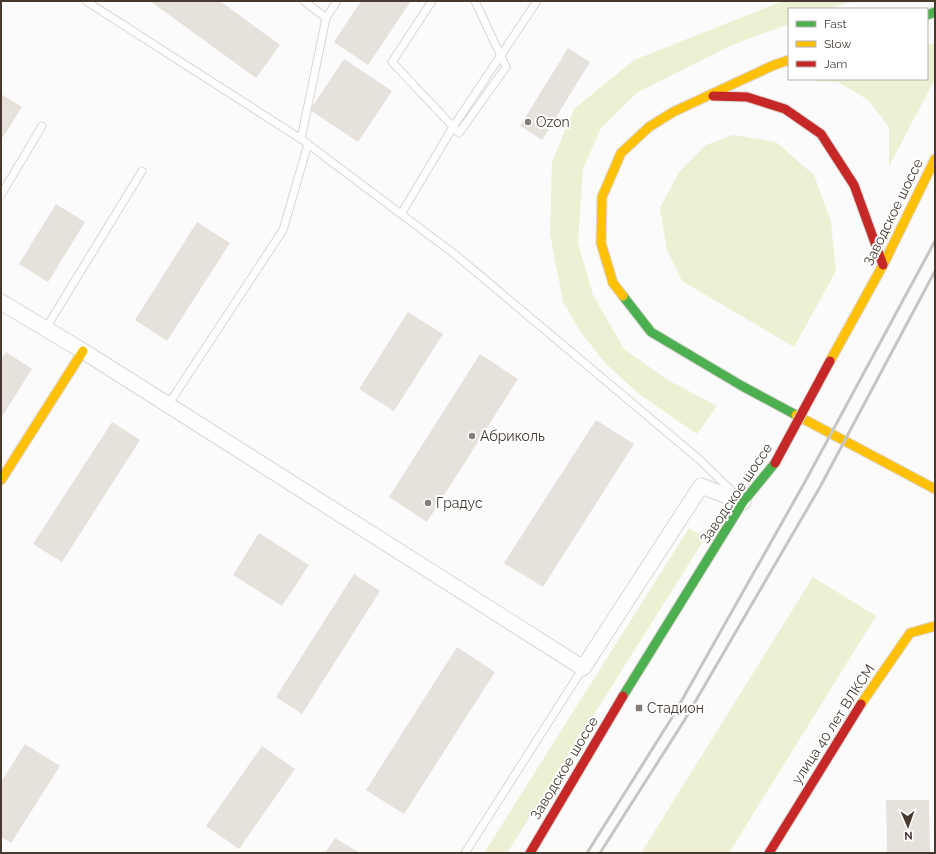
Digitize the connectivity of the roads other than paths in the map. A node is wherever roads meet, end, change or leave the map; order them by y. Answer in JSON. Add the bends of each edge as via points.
{"nodes":[{"id":1,"x":86,"y":1,"type":"edge"},
{"id":2,"x":304,"y":1,"type":"edge"},
{"id":3,"x":337,"y":1,"type":"edge"},
{"id":4,"x":432,"y":1,"type":"edge"},
{"id":5,"x":475,"y":1,"type":"edge"},
{"id":6,"x":537,"y":1,"type":"edge"},
{"id":7,"x":326,"y":18,"type":"junction"},
{"id":8,"x":788,"y":60,"type":"edge"},
{"id":9,"x":706,"y":96,"type":"junction"},
{"id":10,"x":42,"y":126,"type":"dead end"},
{"id":11,"x":454,"y":127,"type":"junction"},
{"id":12,"x":301,"y":139,"type":"junction"},
{"id":13,"x":308,"y":144,"type":"junction"},
{"id":14,"x":935,"y":159,"type":"edge"},
{"id":15,"x":142,"y":171,"type":"dead end"},
{"id":16,"x":1,"y":195,"type":"edge"},
{"id":17,"x":401,"y":214,"type":"junction"},
{"id":18,"x":883,"y":265,"type":"junction"},
{"id":19,"x":1,"y":302,"type":"edge"},
{"id":20,"x":46,"y":328,"type":"junction"},
{"id":21,"x":83,"y":351,"type":"junction"},
{"id":22,"x":168,"y":405,"type":"junction"},
{"id":23,"x":1,"y":480,"type":"edge"},
{"id":24,"x":935,"y":489,"type":"edge"},
{"id":25,"x":743,"y":502,"type":"junction"},
{"id":26,"x":935,"y":626,"type":"edge"},
{"id":27,"x":583,"y":668,"type":"junction"},
{"id":28,"x":465,"y":853,"type":"edge"},
{"id":29,"x":530,"y":853,"type":"edge"},
{"id":30,"x":769,"y":853,"type":"edge"}],
"edges":[{"from":1,"to":12,"type":"lane"},
{"from":2,"to":7,"type":"lane"},
{"from":3,"to":7,"type":"lane"},
{"from":4,"to":11,"type":"lane","via":[[392,62]]},
{"from":5,"to":11,"type":"lane","via":[[506,67],[459,133]]},
{"from":6,"to":11,"type":"lane"},
{"from":7,"to":12,"type":"lane"},
{"from":8,"to":9,"type":"street"},
{"from":9,"to":18,"type":"street","via":[[747,97],[785,109],[821,134],[854,185]]},
{"from":9,"to":24,"type":"street","via":[[649,127],[621,153],[602,197],[601,243],[614,283],[651,332],[742,386]]},
{"from":10,"to":16,"type":"lane"},
{"from":11,"to":17,"type":"lane"},
{"from":12,"to":13,"type":"lane"},
{"from":13,"to":17,"type":"lane"},
{"from":13,"to":22,"type":"lane","via":[[283,230]]},
{"from":14,"to":18,"type":"street","name":"Заводское шоссе"},
{"from":15,"to":20,"type":"lane"},
{"from":17,"to":25,"type":"lane","via":[[457,256],[700,460]]},
{"from":18,"to":25,"type":"street","name":"Заводское шоссе","bridge":true,"via":[[775,463]]},
{"from":19,"to":20,"type":"street"},
{"from":20,"to":21,"type":"street"},
{"from":21,"to":22,"type":"street"},
{"from":21,"to":23,"type":"street"},
{"from":22,"to":27,"type":"street"},
{"from":25,"to":27,"type":"street","via":[[701,486]]},
{"from":25,"to":29,"type":"street","name":"Заводское шоссе"},
{"from":26,"to":30,"type":"street","name":"улица 40 лет ВЛКСМ","via":[[910,633],[848,721]]},
{"from":27,"to":28,"type":"lane"}]}
